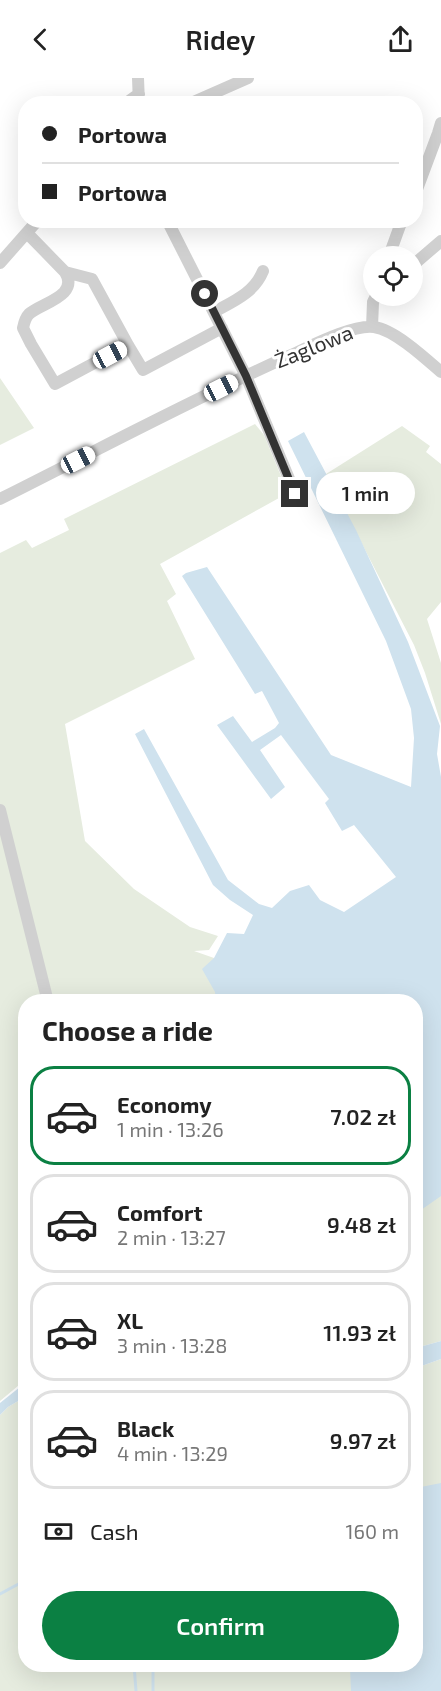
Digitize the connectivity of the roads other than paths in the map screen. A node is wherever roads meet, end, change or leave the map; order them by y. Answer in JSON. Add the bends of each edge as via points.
{"nodes":[{"id":1,"x":138,"y":78,"type":"edge"},
{"id":2,"x":248,"y":78,"type":"edge"},
{"id":3,"x":139,"y":96,"type":"edge"},
{"id":4,"x":207,"y":96,"type":"edge"},
{"id":5,"x":440,"y":130,"type":"edge"},
{"id":6,"x":423,"y":174,"type":"edge"},
{"id":7,"x":31,"y":228,"type":"edge"},
{"id":8,"x":171,"y":228,"type":"edge"},
{"id":9,"x":399,"y":228,"type":"edge"},
{"id":10,"x":27,"y":233,"type":"junction"},
{"id":11,"x":441,"y":241,"type":"edge"},
{"id":12,"x":393,"y":246,"type":"edge"},
{"id":13,"x":423,"y":257,"type":"edge"},
{"id":14,"x":0,"y":263,"type":"edge"},
{"id":15,"x":263,"y":271,"type":"dead end"},
{"id":16,"x":65,"y":272,"type":"junction"},
{"id":17,"x":375,"y":306,"type":"edge"},
{"id":18,"x":214,"y":312,"type":"junction"},
{"id":19,"x":372,"y":327,"type":"junction"},
{"id":20,"x":222,"y":328,"type":"junction"},
{"id":21,"x":128,"y":345,"type":"junction"},
{"id":22,"x":441,"y":372,"type":"edge"},
{"id":23,"x":246,"y":376,"type":"junction"},
{"id":24,"x":295,"y":494,"type":"dead end"},
{"id":25,"x":0,"y":500,"type":"edge"},
{"id":26,"x":0,"y":810,"type":"edge"},
{"id":27,"x":46,"y":994,"type":"edge"}],
"edges":[{"from":1,"to":3,"type":"street"},
{"from":2,"to":4,"type":"street"},
{"from":5,"to":6,"type":"street"},
{"from":7,"to":10,"type":"street"},
{"from":8,"to":18,"type":"street"},
{"from":9,"to":12,"type":"street"},
{"from":10,"to":14,"type":"street"},
{"from":10,"to":16,"type":"street"},
{"from":11,"to":13,"type":"street"},
{"from":15,"to":18,"type":"street","via":[[250,290]]},
{"from":16,"to":21,"type":"street","via":[[92,279]]},
{"from":16,"to":21,"type":"street","via":[[68,283],[61,296],[28,315],[23,328],[55,384]]},
{"from":17,"to":19,"type":"street"},
{"from":18,"to":20,"type":"street"},
{"from":19,"to":22,"type":"street","name":"Żaglowa","via":[[391,333]]},
{"from":19,"to":23,"type":"street","name":"Żaglowa","via":[[351,330]]},
{"from":20,"to":21,"type":"street","via":[[143,370]]},
{"from":20,"to":23,"type":"street"},
{"from":23,"to":24,"type":"street"},
{"from":23,"to":25,"type":"street","name":"Żaglowa"},
{"from":26,"to":27,"type":"street"}]}
